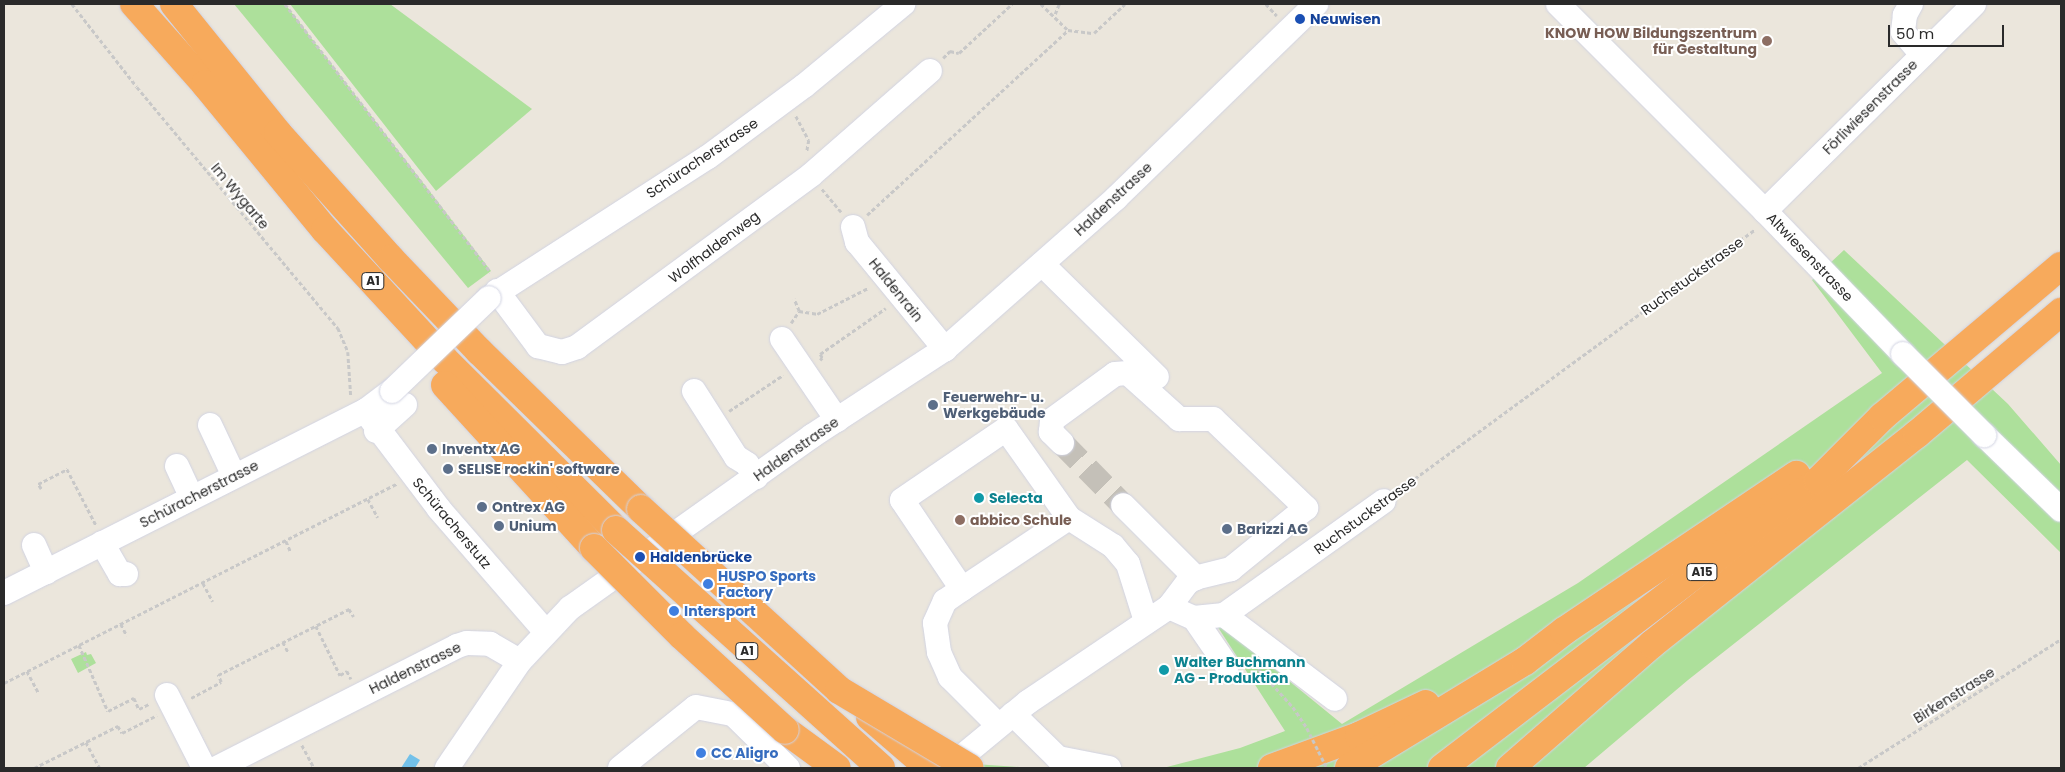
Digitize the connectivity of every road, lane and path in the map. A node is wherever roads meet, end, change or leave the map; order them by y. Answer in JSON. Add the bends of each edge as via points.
{"nodes":[{"id":1,"x":72,"y":4,"type":"edge"},
{"id":2,"x":174,"y":4,"type":"edge"},
{"id":3,"x":285,"y":4,"type":"edge"},
{"id":4,"x":903,"y":4,"type":"edge"},
{"id":5,"x":1012,"y":4,"type":"edge"},
{"id":6,"x":1042,"y":4,"type":"edge"},
{"id":7,"x":1058,"y":4,"type":"edge"},
{"id":8,"x":1124,"y":4,"type":"edge"},
{"id":9,"x":1316,"y":4,"type":"edge"},
{"id":10,"x":1558,"y":4,"type":"edge"},
{"id":11,"x":1911,"y":4,"type":"edge"},
{"id":12,"x":1974,"y":4,"type":"edge"},
{"id":13,"x":139,"y":11,"type":"edge"},
{"id":14,"x":1055,"y":14,"type":"junction"},
{"id":15,"x":1068,"y":30,"type":"junction"},
{"id":16,"x":950,"y":51,"type":"dead end"},
{"id":17,"x":1922,"y":55,"type":"junction"},
{"id":18,"x":930,"y":71,"type":"dead end"},
{"id":19,"x":1768,"y":214,"type":"junction"},
{"id":20,"x":853,"y":227,"type":"joint"},
{"id":21,"x":1042,"y":264,"type":"junction"},
{"id":22,"x":2061,"y":266,"type":"edge"},
{"id":23,"x":886,"y":278,"type":"junction"},
{"id":24,"x":496,"y":292,"type":"junction"},
{"id":25,"x":794,"y":299,"type":"dead end"},
{"id":26,"x":884,"y":302,"type":"dead end"},
{"id":27,"x":799,"y":311,"type":"junction"},
{"id":28,"x":2061,"y":312,"type":"edge"},
{"id":29,"x":782,"y":339,"type":"joint"},
{"id":30,"x":945,"y":349,"type":"junction"},
{"id":31,"x":797,"y":371,"type":"junction"},
{"id":32,"x":1156,"y":377,"type":"dead end"},
{"id":33,"x":694,"y":391,"type":"dead end"},
{"id":34,"x":1882,"y":417,"type":"junction"},
{"id":35,"x":365,"y":419,"type":"junction"},
{"id":36,"x":838,"y":420,"type":"junction"},
{"id":37,"x":210,"y":424,"type":"dead end"},
{"id":38,"x":724,"y":424,"type":"junction"},
{"id":39,"x":1062,"y":443,"type":"tunnel mouth"},
{"id":40,"x":177,"y":466,"type":"dead end"},
{"id":41,"x":751,"y":470,"type":"junction"},
{"id":42,"x":234,"y":476,"type":"junction"},
{"id":43,"x":412,"y":476,"type":"junction"},
{"id":44,"x":41,"y":489,"type":"dead end"},
{"id":45,"x":192,"y":498,"type":"junction"},
{"id":46,"x":368,"y":499,"type":"junction"},
{"id":47,"x":1384,"y":501,"type":"joint"},
{"id":48,"x":1123,"y":505,"type":"tunnel mouth"},
{"id":49,"x":2061,"y":510,"type":"edge"},
{"id":50,"x":378,"y":518,"type":"dead end"},
{"id":51,"x":1069,"y":518,"type":"junction"},
{"id":52,"x":1107,"y":531,"type":"dead end"},
{"id":53,"x":286,"y":541,"type":"junction"},
{"id":54,"x":103,"y":543,"type":"junction"},
{"id":55,"x":34,"y":546,"type":"dead end"},
{"id":56,"x":292,"y":552,"type":"dead end"},
{"id":57,"x":46,"y":572,"type":"junction"},
{"id":58,"x":126,"y":574,"type":"dead end"},
{"id":59,"x":1196,"y":578,"type":"junction"},
{"id":60,"x":203,"y":583,"type":"junction"},
{"id":61,"x":962,"y":589,"type":"junction"},
{"id":62,"x":4,"y":593,"type":"edge"},
{"id":63,"x":213,"y":602,"type":"dead end"},
{"id":64,"x":1169,"y":607,"type":"junction"},
{"id":65,"x":1224,"y":615,"type":"junction"},
{"id":66,"x":354,"y":617,"type":"dead end"},
{"id":67,"x":1194,"y":618,"type":"junction"},
{"id":68,"x":1146,"y":621,"type":"junction"},
{"id":69,"x":121,"y":624,"type":"junction"},
{"id":70,"x":316,"y":626,"type":"junction"},
{"id":71,"x":546,"y":631,"type":"junction"},
{"id":72,"x":1564,"y":631,"type":"junction"},
{"id":73,"x":127,"y":636,"type":"dead end"},
{"id":74,"x":2061,"y":639,"type":"edge"},
{"id":75,"x":283,"y":642,"type":"junction"},
{"id":76,"x":1652,"y":644,"type":"junction"},
{"id":77,"x":79,"y":645,"type":"junction"},
{"id":78,"x":288,"y":652,"type":"dead end"},
{"id":79,"x":929,"y":654,"type":"dead end"},
{"id":80,"x":520,"y":661,"type":"junction"},
{"id":81,"x":1253,"y":663,"type":"dead end"},
{"id":82,"x":1228,"y":666,"type":"dead end"},
{"id":83,"x":27,"y":672,"type":"junction"},
{"id":84,"x":4,"y":683,"type":"edge"},
{"id":85,"x":354,"y":685,"type":"dead end"},
{"id":86,"x":839,"y":690,"type":"junction"},
{"id":87,"x":38,"y":692,"type":"dead end"},
{"id":88,"x":1335,"y":700,"type":"dead end"},
{"id":89,"x":170,"y":701,"type":"junction"},
{"id":90,"x":145,"y":706,"type":"dead end"},
{"id":91,"x":999,"y":719,"type":"junction"},
{"id":92,"x":785,"y":730,"type":"junction"},
{"id":93,"x":298,"y":737,"type":"dead end"},
{"id":94,"x":86,"y":742,"type":"junction"},
{"id":95,"x":442,"y":765,"type":"edge"},
{"id":96,"x":34,"y":768,"type":"edge"},
{"id":97,"x":100,"y":768,"type":"edge"},
{"id":98,"x":204,"y":768,"type":"edge"},
{"id":99,"x":217,"y":768,"type":"edge"},
{"id":100,"x":314,"y":768,"type":"edge"},
{"id":101,"x":620,"y":768,"type":"edge"},
{"id":102,"x":788,"y":768,"type":"edge"},
{"id":103,"x":820,"y":768,"type":"edge"},
{"id":104,"x":837,"y":768,"type":"edge"},
{"id":105,"x":881,"y":768,"type":"edge"},
{"id":106,"x":929,"y":768,"type":"edge"},
{"id":107,"x":948,"y":768,"type":"edge"},
{"id":108,"x":970,"y":768,"type":"edge"},
{"id":109,"x":1109,"y":768,"type":"edge"},
{"id":110,"x":1272,"y":768,"type":"edge"},
{"id":111,"x":1327,"y":768,"type":"edge"},
{"id":112,"x":1348,"y":768,"type":"edge"},
{"id":113,"x":1442,"y":768,"type":"edge"},
{"id":114,"x":1471,"y":768,"type":"edge"},
{"id":115,"x":1510,"y":768,"type":"edge"},
{"id":116,"x":1858,"y":768,"type":"edge"}],
"edges":[{"from":1,"to":35,"type":"path","name":"Im Wygarte","via":[[338,328],[348,352]]},
{"from":2,"to":86,"type":"highway","number":"A1","bridge":true,"via":[[278,133],[391,259],[512,384],[641,510]]},
{"from":3,"to":24,"type":"path"},
{"from":4,"to":24,"type":"street","name":"Schüracherstrasse","via":[[799,80],[708,157]]},
{"from":5,"to":16,"type":"path","via":[[959,53]]},
{"from":6,"to":14,"type":"path"},
{"from":7,"to":14,"type":"path"},
{"from":8,"to":15,"type":"path","via":[[1094,33]]},
{"from":9,"to":21,"type":"street","name":"Haldenstrasse","via":[[1123,192]]},
{"from":10,"to":19,"type":"street","name":"Altwiesenstrasse"},
{"from":11,"to":17,"type":"street","via":[[1903,32]]},
{"from":12,"to":17,"type":"street","name":"Förliwiesenstrasse"},
{"from":13,"to":92,"type":"highway","bridge":true,"via":[[196,94],[314,239],[594,548],[682,636]]},
{"from":13,"to":105,"type":"highway","number":"A1","bridge":true,"via":[[205,84],[326,230],[444,359],[616,530]]},
{"from":14,"to":15,"type":"path"},
{"from":15,"to":20,"type":"path"},
{"from":17,"to":19,"type":"street","name":"Förliwiesenstrasse"},
{"from":18,"to":24,"type":"street","name":"Wolfhaldenweg","via":[[812,175],[577,347],[562,352],[538,346]]},
{"from":19,"to":47,"type":"path","name":"Ruchstuckstrasse"},
{"from":19,"to":49,"type":"street","name":"Altwiesenstrasse","bridge":true,"via":[[1903,354]]},
{"from":20,"to":23,"type":"street","name":"Haldenrain","via":[[857,242]]},
{"from":21,"to":30,"type":"street","name":"Haldenstrasse"},
{"from":21,"to":32,"type":"street"},
{"from":22,"to":34,"type":"highway","number":"A15"},
{"from":23,"to":27,"type":"path","via":[[817,314]]},
{"from":23,"to":30,"type":"street","name":"Haldenrain"},
{"from":24,"to":35,"type":"street","name":"Schüracherstrasse","bridge":true,"via":[[398,398]]},
{"from":25,"to":27,"type":"path"},
{"from":26,"to":31,"type":"path","via":[[886,309],[820,354],[822,358]]},
{"from":27,"to":29,"type":"path","via":[[783,330]]},
{"from":28,"to":76,"type":"highway","number":"A15","via":[[1918,434]]},
{"from":29,"to":31,"type":"street"},
{"from":30,"to":36,"type":"street","name":"Haldenstrasse"},
{"from":31,"to":36,"type":"street"},
{"from":31,"to":38,"type":"path","via":[[767,386]]},
{"from":33,"to":38,"type":"street"},
{"from":34,"to":72,"type":"highway"},
{"from":34,"to":113,"type":"highway","number":"A15","via":[[1810,486]]},
{"from":35,"to":42,"type":"street","name":"Schüracherstrasse"},
{"from":35,"to":43,"type":"street","name":"Schüracherstutz"},
{"from":36,"to":41,"type":"street","name":"Haldenstrasse"},
{"from":37,"to":42,"type":"street"},
{"from":38,"to":41,"type":"street","via":[[736,457]]},
{"from":39,"to":59,"type":"street","via":[[1052,432],[1052,420],[1115,374],[1128,373],[1179,419],[1213,419],[1306,508],[1231,569]]},
{"from":40,"to":45,"type":"street"},
{"from":41,"to":71,"type":"street","name":"Haldenstrasse","via":[[596,588]]},
{"from":42,"to":45,"type":"street","name":"Schüracherstrasse"},
{"from":43,"to":46,"type":"path"},
{"from":43,"to":71,"type":"street","name":"Schüracherstutz"},
{"from":44,"to":54,"type":"path","via":[[38,484],[67,469]]},
{"from":45,"to":54,"type":"street","name":"Schüracherstrasse"},
{"from":46,"to":50,"type":"path"},
{"from":46,"to":53,"type":"path"},
{"from":47,"to":65,"type":"street","name":"Ruchstuckstrasse"},
{"from":48,"to":59,"type":"street"},
{"from":51,"to":61,"type":"street"},
{"from":51,"to":61,"type":"street","via":[[1006,429],[902,500]]},
{"from":51,"to":68,"type":"street","via":[[1113,546],[1128,564]]},
{"from":52,"to":68,"type":"street","via":[[1125,549],[1142,578],[1147,595]]},
{"from":53,"to":56,"type":"path"},
{"from":53,"to":60,"type":"path"},
{"from":54,"to":57,"type":"street","name":"Schüracherstrasse"},
{"from":54,"to":58,"type":"street","via":[[120,574]]},
{"from":55,"to":57,"type":"street"},
{"from":57,"to":62,"type":"street","name":"Schüracherstrasse"},
{"from":59,"to":64,"type":"street","via":[[1188,582]]},
{"from":60,"to":63,"type":"path"},
{"from":60,"to":69,"type":"path"},
{"from":61,"to":91,"type":"street","via":[[945,601],[935,623],[939,652],[950,677]]},
{"from":64,"to":67,"type":"street","name":"Ruchstuckstrasse"},
{"from":64,"to":68,"type":"street"},
{"from":65,"to":67,"type":"street","name":"Ruchstuckstrasse"},
{"from":65,"to":88,"type":"street"},
{"from":66,"to":70,"type":"path","via":[[349,608]]},
{"from":67,"to":82,"type":"street"},
{"from":68,"to":91,"type":"street"},
{"from":69,"to":73,"type":"path"},
{"from":69,"to":77,"type":"path"},
{"from":70,"to":75,"type":"path"},
{"from":70,"to":85,"type":"path","via":[[340,675],[347,671]]},
{"from":71,"to":80,"type":"street","name":"Haldenstrasse"},
{"from":72,"to":110,"type":"highway","via":[[1409,713],[1352,739]]},
{"from":72,"to":112,"type":"highway","via":[[1499,678]]},
{"from":74,"to":116,"type":"path","name":"Birkenstrasse"},
{"from":75,"to":78,"type":"path"},
{"from":75,"to":89,"type":"path","via":[[218,675],[222,683]]},
{"from":76,"to":114,"type":"highway","number":"A15","via":[[1607,667]]},
{"from":76,"to":115,"type":"highway"},
{"from":77,"to":83,"type":"path"},
{"from":77,"to":90,"type":"path","via":[[108,711],[134,698],[139,709]]},
{"from":79,"to":91,"type":"street","via":[[934,671],[953,699],[972,714]]},
{"from":80,"to":95,"type":"street","via":[[458,735]]},
{"from":80,"to":99,"type":"street","name":"Haldenstrasse","via":[[490,644],[457,646]]},
{"from":81,"to":111,"type":"path","bridge":true,"via":[[1293,707]]},
{"from":83,"to":84,"type":"path"},
{"from":83,"to":87,"type":"path"},
{"from":86,"to":106,"type":"highway","number":"A1","bridge":true},
{"from":86,"to":108,"type":"highway","bridge":true},
{"from":89,"to":94,"type":"path","via":[[124,732],[118,726]]},
{"from":89,"to":98,"type":"street"},
{"from":91,"to":107,"type":"street"},
{"from":91,"to":109,"type":"street","via":[[1058,758]]},
{"from":92,"to":103,"type":"highway"},
{"from":92,"to":104,"type":"highway"},
{"from":93,"to":100,"type":"path"},
{"from":94,"to":96,"type":"path"},
{"from":94,"to":97,"type":"path"},
{"from":101,"to":102,"type":"street","via":[[696,707],[733,714]]}]}
